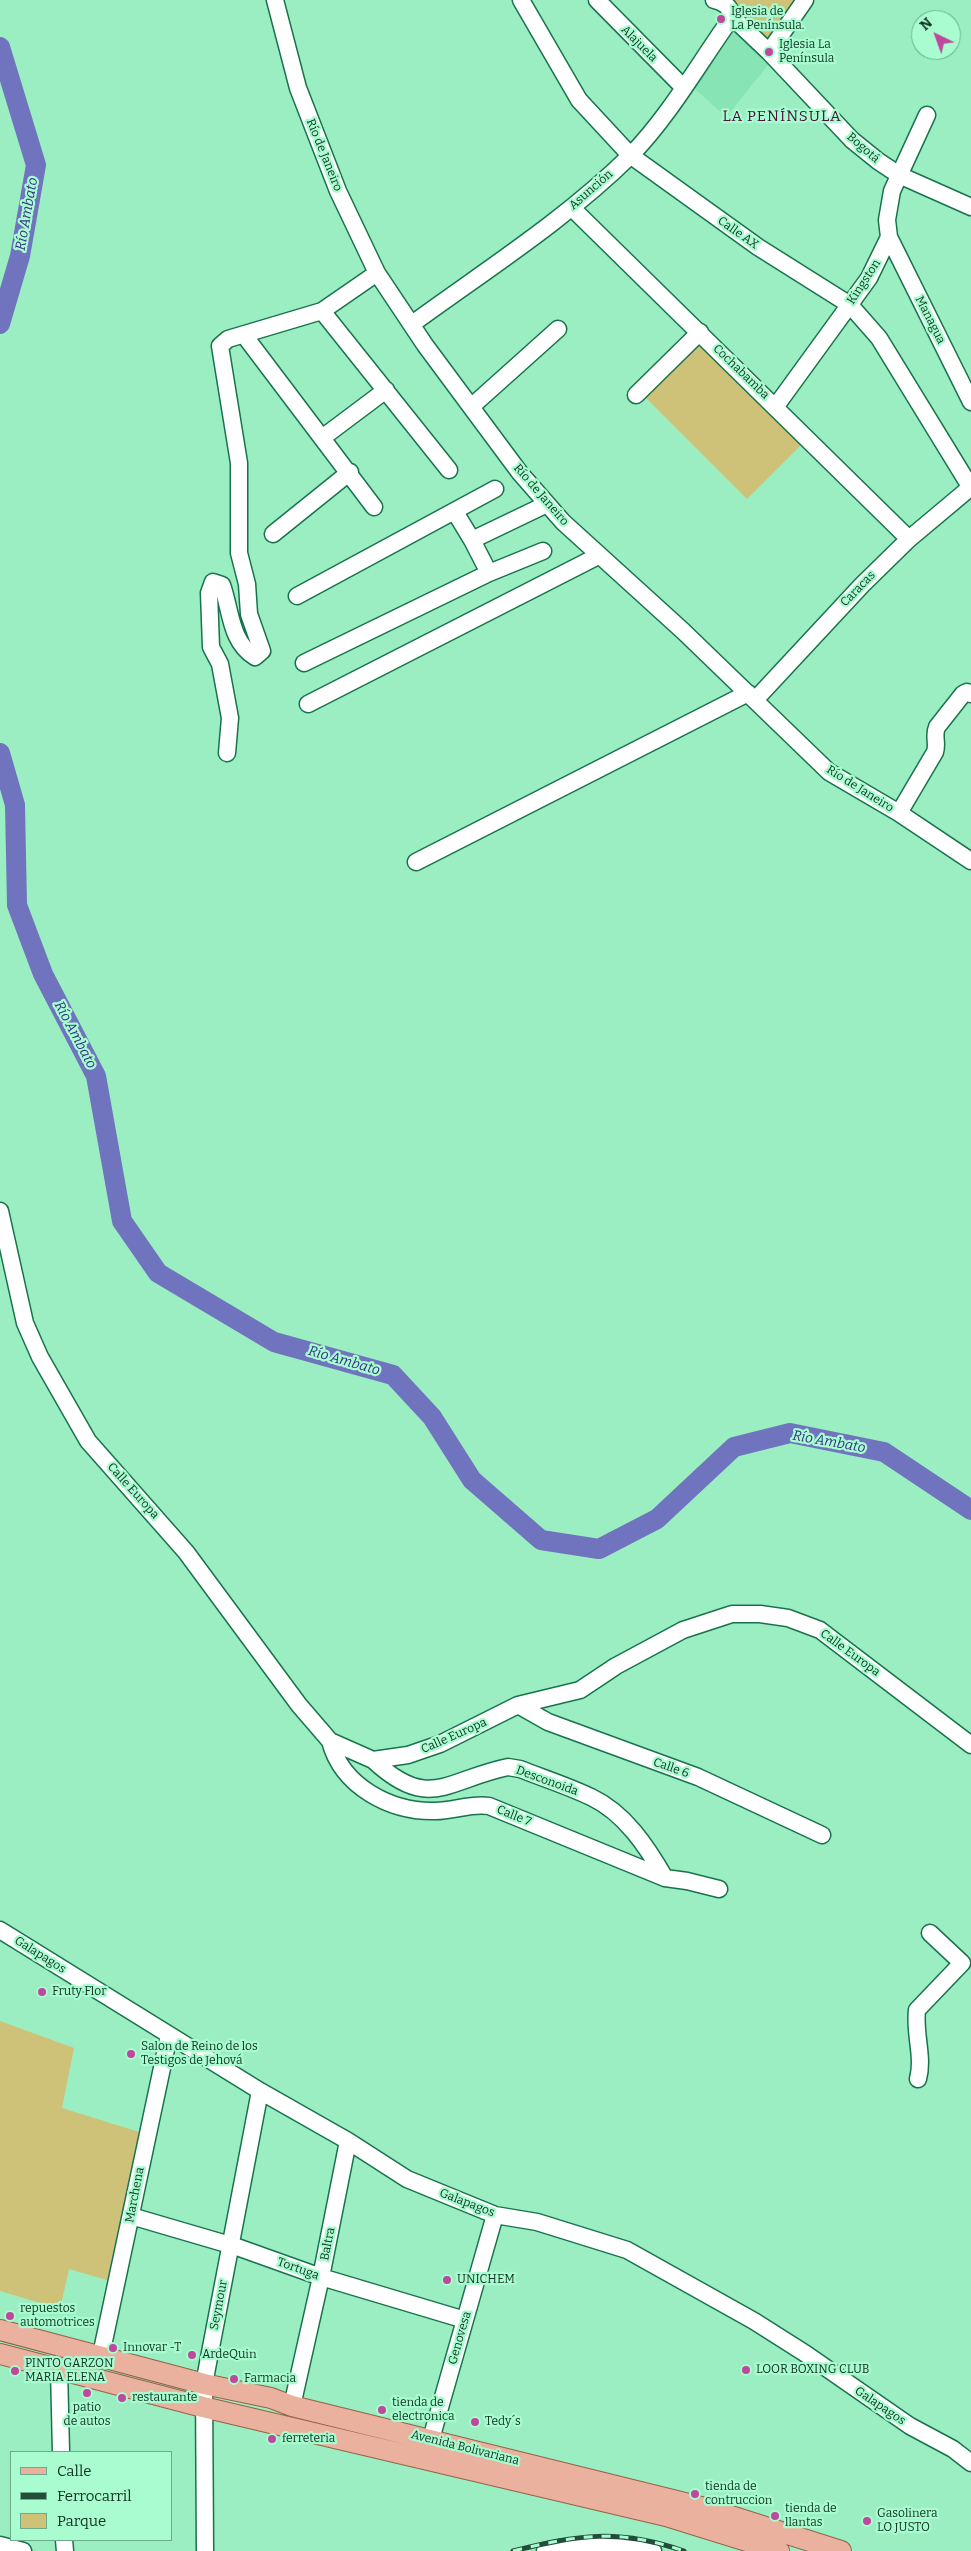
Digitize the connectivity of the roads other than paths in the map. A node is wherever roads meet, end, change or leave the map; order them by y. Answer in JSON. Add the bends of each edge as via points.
{"nodes":[{"id":1,"x":276,"y":0,"type":"edge"},
{"id":2,"x":521,"y":0,"type":"edge"},
{"id":3,"x":597,"y":0,"type":"edge"},
{"id":4,"x":805,"y":0,"type":"edge"},
{"id":5,"x":722,"y":1,"type":"edge"},
{"id":6,"x":732,"y":18,"type":"junction"},
{"id":7,"x":769,"y":52,"type":"junction"},
{"id":8,"x":683,"y":87,"type":"junction"},
{"id":9,"x":926,"y":115,"type":"dead end"},
{"id":10,"x":630,"y":155,"type":"junction"},
{"id":11,"x":899,"y":175,"type":"junction"},
{"id":12,"x":971,"y":207,"type":"edge"},
{"id":13,"x":572,"y":208,"type":"junction"},
{"id":14,"x":889,"y":238,"type":"junction"},
{"id":15,"x":377,"y":273,"type":"junction"},
{"id":16,"x":850,"y":305,"type":"junction"},
{"id":17,"x":322,"y":311,"type":"junction"},
{"id":18,"x":412,"y":324,"type":"junction"},
{"id":19,"x":558,"y":329,"type":"dead end"},
{"id":20,"x":700,"y":332,"type":"junction"},
{"id":21,"x":244,"y":335,"type":"junction"},
{"id":22,"x":386,"y":390,"type":"junction"},
{"id":23,"x":636,"y":395,"type":"dead end"},
{"id":24,"x":971,"y":402,"type":"edge"},
{"id":25,"x":776,"y":406,"type":"junction"},
{"id":26,"x":472,"y":407,"type":"junction"},
{"id":27,"x":322,"y":438,"type":"junction"},
{"id":28,"x":449,"y":470,"type":"dead end"},
{"id":29,"x":350,"y":472,"type":"junction"},
{"id":30,"x":971,"y":488,"type":"edge"},
{"id":31,"x":495,"y":489,"type":"dead end"},
{"id":32,"x":547,"y":504,"type":"junction"},
{"id":33,"x":374,"y":507,"type":"dead end"},
{"id":34,"x":455,"y":512,"type":"junction"},
{"id":35,"x":273,"y":534,"type":"dead end"},
{"id":36,"x":908,"y":539,"type":"junction"},
{"id":37,"x":472,"y":540,"type":"junction"},
{"id":38,"x":543,"y":551,"type":"dead end"},
{"id":39,"x":598,"y":556,"type":"junction"},
{"id":40,"x":489,"y":573,"type":"junction"},
{"id":41,"x":297,"y":596,"type":"dead end"},
{"id":42,"x":304,"y":663,"type":"dead end"},
{"id":43,"x":971,"y":694,"type":"edge"},
{"id":44,"x":751,"y":697,"type":"junction"},
{"id":45,"x":308,"y":704,"type":"dead end"},
{"id":46,"x":227,"y":753,"type":"dead end"},
{"id":47,"x":899,"y":812,"type":"junction"},
{"id":48,"x":971,"y":861,"type":"edge"},
{"id":49,"x":416,"y":862,"type":"dead end"},
{"id":50,"x":0,"y":1211,"type":"edge"},
{"id":51,"x":518,"y":1705,"type":"junction"},
{"id":52,"x":330,"y":1741,"type":"junction"},
{"id":53,"x":971,"y":1745,"type":"edge"},
{"id":54,"x":373,"y":1760,"type":"junction"},
{"id":55,"x":822,"y":1835,"type":"dead end"},
{"id":56,"x":665,"y":1878,"type":"junction"},
{"id":57,"x":718,"y":1890,"type":"dead end"},
{"id":58,"x":0,"y":1930,"type":"edge"},
{"id":59,"x":930,"y":1934,"type":"dead end"},
{"id":60,"x":966,"y":1961,"type":"edge"},
{"id":61,"x":169,"y":2035,"type":"junction"},
{"id":62,"x":918,"y":2079,"type":"dead end"},
{"id":63,"x":260,"y":2091,"type":"junction"},
{"id":64,"x":348,"y":2140,"type":"junction"},
{"id":65,"x":495,"y":2215,"type":"junction"},
{"id":66,"x":131,"y":2216,"type":"junction"},
{"id":67,"x":231,"y":2245,"type":"junction"},
{"id":68,"x":321,"y":2278,"type":"junction"},
{"id":69,"x":465,"y":2320,"type":"junction"},
{"id":70,"x":0,"y":2330,"type":"edge"},
{"id":71,"x":0,"y":2354,"type":"edge"},
{"id":72,"x":101,"y":2355,"type":"junction"},
{"id":73,"x":59,"y":2369,"type":"junction"},
{"id":74,"x":204,"y":2384,"type":"junction"},
{"id":75,"x":292,"y":2406,"type":"junction"},
{"id":76,"x":203,"y":2407,"type":"junction"},
{"id":77,"x":932,"y":2438,"type":"junction"},
{"id":78,"x":431,"y":2439,"type":"junction"},
{"id":79,"x":971,"y":2445,"type":"edge"},
{"id":80,"x":62,"y":2451,"type":"edge"},
{"id":81,"x":432,"y":2462,"type":"junction"},
{"id":82,"x":971,"y":2462,"type":"edge"},
{"id":83,"x":719,"y":2532,"type":"junction"},
{"id":84,"x":0,"y":2545,"type":"edge"},
{"id":85,"x":563,"y":2549,"type":"edge"},
{"id":86,"x":23,"y":2551,"type":"edge"},
{"id":87,"x":205,"y":2551,"type":"edge"},
{"id":88,"x":545,"y":2551,"type":"edge"},
{"id":89,"x":652,"y":2551,"type":"edge"},
{"id":90,"x":741,"y":2551,"type":"edge"},
{"id":91,"x":779,"y":2551,"type":"edge"},
{"id":92,"x":841,"y":2551,"type":"edge"}],
"edges":[{"from":1,"to":15,"type":"street","name":"Río de Janeiro","via":[[298,88],[338,191]]},
{"from":2,"to":10,"type":"street","name":"Calle AX","via":[[579,100]]},
{"from":3,"to":8,"type":"street","name":"Alajuela"},
{"from":4,"to":7,"type":"street"},
{"from":5,"to":6,"type":"street","name":"Bogotá","via":[[732,11]]},
{"from":6,"to":7,"type":"street","name":"Bogotá"},
{"from":6,"to":8,"type":"street","name":"Asunción"},
{"from":7,"to":11,"type":"street","name":"Bogotá","via":[[852,140]]},
{"from":8,"to":10,"type":"street","name":"Asunción"},
{"from":9,"to":11,"type":"street","name":"Kingston"},
{"from":10,"to":13,"type":"street","name":"Asunción"},
{"from":10,"to":16,"type":"street","name":"Calle AX","via":[[758,247]]},
{"from":11,"to":12,"type":"street","name":"Bogotá"},
{"from":11,"to":14,"type":"street","name":"Kingston","via":[[888,205]]},
{"from":13,"to":18,"type":"street","name":"Asunción"},
{"from":13,"to":20,"type":"street","name":"Cochabamba"},
{"from":14,"to":16,"type":"street","name":"Kingston","via":[[870,278]]},
{"from":14,"to":24,"type":"street","name":"Managua"},
{"from":15,"to":17,"type":"street"},
{"from":15,"to":18,"type":"street","name":"Río de Janeiro"},
{"from":16,"to":25,"type":"street","name":"Kingston"},
{"from":16,"to":30,"type":"street","name":"Calle AX","via":[[879,338]]},
{"from":17,"to":21,"type":"street"},
{"from":17,"to":22,"type":"street"},
{"from":18,"to":26,"type":"street","name":"Río de Janeiro"},
{"from":19,"to":26,"type":"street"},
{"from":20,"to":23,"type":"street"},
{"from":20,"to":25,"type":"street","name":"Cochabamba"},
{"from":21,"to":27,"type":"street"},
{"from":21,"to":46,"type":"street","via":[[228,339],[220,346],[220,355],[239,463],[239,553],[248,584],[249,614],[262,651],[254,657],[239,643],[222,586],[213,582],[209,593],[211,647],[220,664],[230,718]]},
{"from":22,"to":27,"type":"street"},
{"from":22,"to":28,"type":"street"},
{"from":25,"to":36,"type":"street","name":"Cochabamba"},
{"from":26,"to":32,"type":"street","name":"Río de Janeiro"},
{"from":27,"to":29,"type":"street"},
{"from":29,"to":33,"type":"street"},
{"from":29,"to":35,"type":"street"},
{"from":30,"to":36,"type":"street","name":"Caracas"},
{"from":31,"to":34,"type":"street"},
{"from":32,"to":37,"type":"street"},
{"from":32,"to":39,"type":"street","name":"Río de Janeiro"},
{"from":34,"to":37,"type":"street"},
{"from":34,"to":41,"type":"street"},
{"from":36,"to":44,"type":"street","name":"Caracas"},
{"from":37,"to":40,"type":"street"},
{"from":38,"to":40,"type":"street"},
{"from":39,"to":44,"type":"street","name":"Río de Janeiro"},
{"from":39,"to":45,"type":"street"},
{"from":40,"to":42,"type":"street"},
{"from":43,"to":47,"type":"street","via":[[963,694],[937,727],[934,732],[938,744],[935,752]]},
{"from":44,"to":47,"type":"street","name":"Río de Janeiro","via":[[829,772]]},
{"from":44,"to":49,"type":"street"},
{"from":47,"to":48,"type":"street","name":"Río de Janeiro"},
{"from":50,"to":52,"type":"street","name":"Calle Europa","via":[[24,1323],[88,1441],[186,1552],[299,1705]]},
{"from":51,"to":53,"type":"street","name":"Calle Europa","via":[[580,1690],[616,1666],[683,1630],[732,1614],[760,1614],[788,1618],[820,1630]]},
{"from":51,"to":54,"type":"street","name":"Calle Europa","via":[[440,1744],[408,1755]]},
{"from":51,"to":55,"type":"street","name":"Calle 6","via":[[548,1722],[698,1777]]},
{"from":52,"to":54,"type":"street","name":"Calle Europa"},
{"from":52,"to":56,"type":"street","name":"Calle 7","via":[[333,1753],[351,1779],[374,1796],[406,1809],[436,1811],[480,1804],[489,1806]]},
{"from":54,"to":56,"type":"street","name":"Desconoida","via":[[399,1780],[430,1790],[508,1767],[593,1798],[624,1821],[647,1848]]},
{"from":56,"to":57,"type":"street","name":"Calle 7"},
{"from":58,"to":61,"type":"street","name":"Galapagos"},
{"from":59,"to":60,"type":"street"},
{"from":60,"to":62,"type":"street","via":[[917,2010]]},
{"from":61,"to":63,"type":"street","name":"Galapagos"},
{"from":61,"to":66,"type":"street","name":"Marchena"},
{"from":63,"to":64,"type":"street","name":"Galapagos"},
{"from":63,"to":67,"type":"street","name":"Seymour"},
{"from":64,"to":65,"type":"street","name":"Galapagos","via":[[407,2179]]},
{"from":64,"to":68,"type":"street","name":"Baltra"},
{"from":65,"to":69,"type":"street","name":"Genovesa"},
{"from":65,"to":77,"type":"street","name":"Galapagos","via":[[537,2222],[626,2250],[754,2321]]},
{"from":66,"to":67,"type":"street","name":"Tortuga"},
{"from":66,"to":72,"type":"street","name":"Marchena"},
{"from":67,"to":68,"type":"street","name":"Tortuga"},
{"from":67,"to":74,"type":"street","name":"Seymour"},
{"from":68,"to":69,"type":"street","name":"Tortuga"},
{"from":68,"to":75,"type":"street","name":"Baltra"},
{"from":69,"to":78,"type":"street","name":"Genovesa"},
{"from":70,"to":72,"type":"main road","name":"Avenida Bolivariana"},
{"from":71,"to":73,"type":"main road","name":"Avenida Bolivariana"},
{"from":72,"to":74,"type":"main road","name":"Avenida Bolivariana"},
{"from":73,"to":76,"type":"main road","name":"Avenida Bolivariana"},
{"from":73,"to":80,"type":"street"},
{"from":74,"to":75,"type":"main road","name":"Avenida Bolivariana","via":[[271,2398]]},
{"from":74,"to":76,"type":"street","name":"Seymour"},
{"from":75,"to":78,"type":"main road","name":"Avenida Bolivariana"},
{"from":76,"to":81,"type":"main road","name":"Avenida Bolivariana"},
{"from":76,"to":87,"type":"street","name":"Seymour"},
{"from":77,"to":79,"type":"street"},
{"from":77,"to":82,"type":"street","name":"Galapagos"},
{"from":78,"to":81,"type":"street","name":"Genovesa"},
{"from":78,"to":92,"type":"main road","name":"Avenida Bolivariana","via":[[709,2509]]},
{"from":81,"to":83,"type":"main road","name":"Avenida Bolivariana","via":[[666,2516]]},
{"from":83,"to":90,"type":"main road"},
{"from":83,"to":91,"type":"main road","name":"Avenida Bolivariana"},
{"from":84,"to":86,"type":"street"},
{"from":85,"to":88,"type":"street"},
{"from":85,"to":89,"type":"street","via":[[592,2545]]}]}
